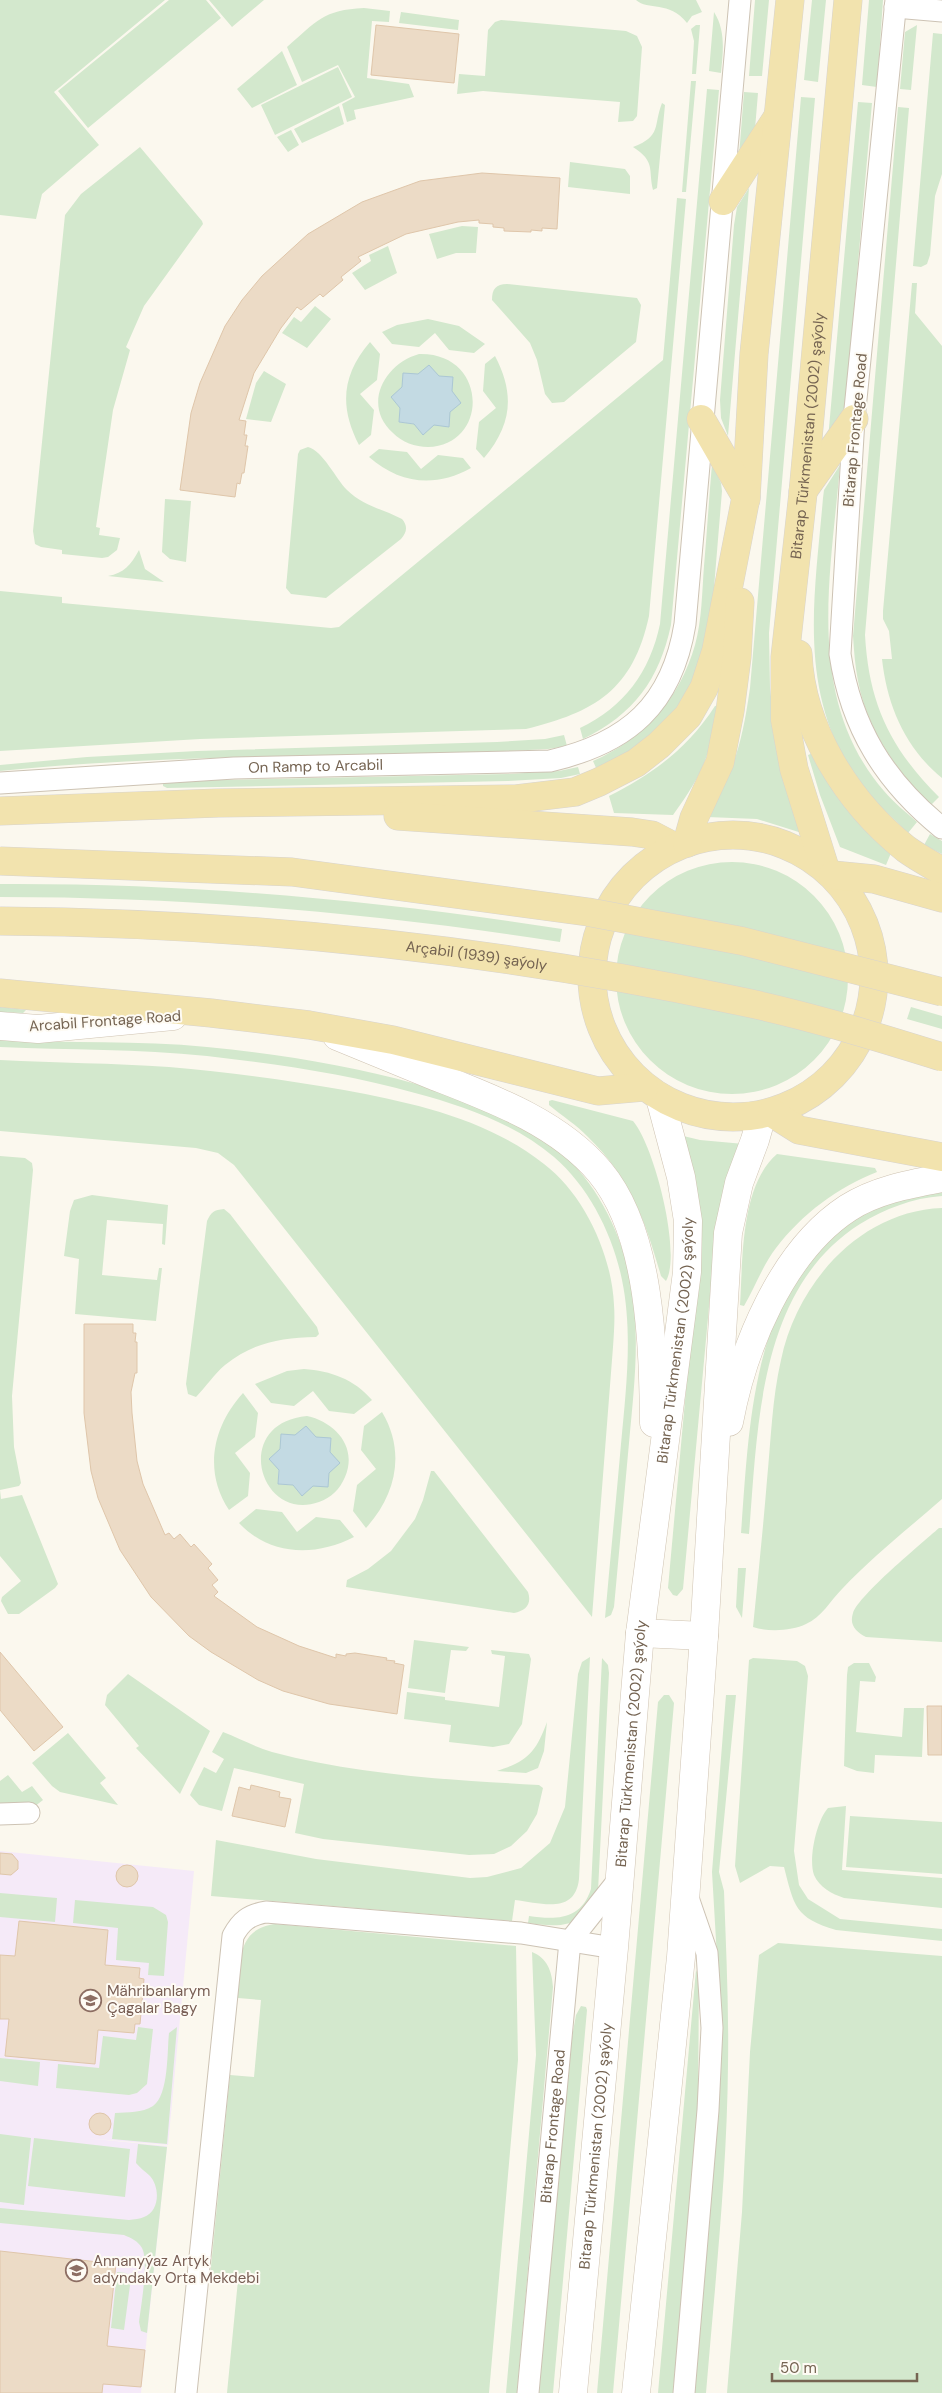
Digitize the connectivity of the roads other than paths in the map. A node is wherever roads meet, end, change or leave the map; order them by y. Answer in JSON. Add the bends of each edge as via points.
{"nodes":[{"id":1,"x":740,"y":0,"type":"edge"},
{"id":2,"x":790,"y":0,"type":"edge"},
{"id":3,"x":848,"y":0,"type":"edge"},
{"id":4,"x":896,"y":4,"type":"edge"},
{"id":5,"x":942,"y":11,"type":"edge"},
{"id":6,"x":779,"y":115,"type":"junction"},
{"id":7,"x":723,"y":201,"type":"junction"},
{"id":8,"x":701,"y":418,"type":"junction"},
{"id":9,"x":854,"y":420,"type":"junction"},
{"id":10,"x":803,"y":492,"type":"junction"},
{"id":11,"x":746,"y":497,"type":"junction"},
{"id":12,"x":796,"y":554,"type":"junction"},
{"id":13,"x":0,"y":783,"type":"edge"},
{"id":14,"x":218,"y":803,"type":"junction"},
{"id":15,"x":0,"y":810,"type":"edge"},
{"id":16,"x":942,"y":828,"type":"edge"},
{"id":17,"x":681,"y":845,"type":"junction"},
{"id":18,"x":0,"y":861,"type":"edge"},
{"id":19,"x":942,"y":870,"type":"edge"},
{"id":20,"x":829,"y":872,"type":"junction"},
{"id":21,"x":942,"y":898,"type":"edge"},
{"id":22,"x":0,"y":921,"type":"edge"},
{"id":23,"x":942,"y":992,"type":"edge"},
{"id":24,"x":0,"y":994,"type":"edge"},
{"id":25,"x":211,"y":1013,"type":"junction"},
{"id":26,"x":309,"y":1025,"type":"junction"},
{"id":27,"x":0,"y":1026,"type":"edge"},
{"id":28,"x":942,"y":1057,"type":"edge"},
{"id":29,"x":652,"y":1092,"type":"junction"},
{"id":30,"x":767,"y":1114,"type":"junction"},
{"id":31,"x":942,"y":1157,"type":"edge"},
{"id":32,"x":942,"y":1178,"type":"edge"},
{"id":33,"x":656,"y":1514,"type":"junction"},
{"id":34,"x":711,"y":1522,"type":"junction"},
{"id":35,"x":640,"y":1632,"type":"junction"},
{"id":36,"x":704,"y":1636,"type":"junction"},
{"id":37,"x":29,"y":1813,"type":"dead end"},
{"id":38,"x":0,"y":1814,"type":"edge"},
{"id":39,"x":620,"y":1878,"type":"junction"},
{"id":40,"x":686,"y":1892,"type":"junction"},
{"id":41,"x":570,"y":1941,"type":"junction"},
{"id":42,"x":614,"y":1948,"type":"junction"},
{"id":43,"x":186,"y":2393,"type":"edge"},
{"id":44,"x":528,"y":2393,"type":"edge"},
{"id":45,"x":573,"y":2393,"type":"edge"},
{"id":46,"x":636,"y":2393,"type":"edge"},
{"id":47,"x":684,"y":2393,"type":"edge"}],
"edges":[{"from":1,"to":7,"type":"street"},
{"from":2,"to":6,"type":"main road"},
{"from":3,"to":10,"type":"main road","name":"Bitarap Türkmenistan (2002) şaýoly"},
{"from":4,"to":5,"type":"street"},
{"from":4,"to":9,"type":"street","name":"Bitarap Frontage Road"},
{"from":6,"to":7,"type":"main road"},
{"from":6,"to":11,"type":"main road","via":[[754,354]]},
{"from":7,"to":8,"type":"street"},
{"from":8,"to":11,"type":"main road"},
{"from":8,"to":13,"type":"street","name":"On Ramp to Arcabil","via":[[681,645],[673,673],[654,703],[625,732],[580,754],[550,761],[234,768]]},
{"from":9,"to":10,"type":"main road"},
{"from":9,"to":16,"type":"street","name":"Bitarap Frontage Road","via":[[841,616],[840,654],[844,684],[854,715],[892,780]]},
{"from":10,"to":12,"type":"main road","name":"Bitarap Türkmenistan (2002) şaýoly"},
{"from":11,"to":14,"type":"main road","via":[[716,651],[704,688],[688,716],[636,764],[575,792],[516,799]]},
{"from":11,"to":17,"type":"main road","via":[[737,657],[730,711],[720,762]]},
{"from":12,"to":19,"type":"main road","via":[[798,660],[807,705],[820,742],[873,818],[907,850]]},
{"from":12,"to":20,"type":"main road","name":"Bitarap Türkmenistan (2002) şaýoly","via":[[785,657],[785,720],[794,769]]},
{"from":14,"to":15,"type":"main road"},
{"from":14,"to":17,"type":"main road","via":[[632,832],[652,834]]},
{"from":17,"to":20,"type":"main road","via":[[723,835],[759,837],[794,848]]},
{"from":17,"to":29,"type":"main road","via":[[640,870],[613,901],[596,938],[591,979],[598,1020],[616,1057]]},
{"from":18,"to":23,"type":"main road","bridge":true,"via":[[292,872],[588,912],[742,941]]},
{"from":20,"to":21,"type":"main road","via":[[874,879]]},
{"from":20,"to":30,"type":"main road","via":[[862,915],[875,963],[872,1012],[851,1057],[816,1092]]},
{"from":22,"to":28,"type":"main road","name":"Arçabil (1939) şaýoly","bridge":true,"via":[[103,922],[343,938],[578,970],[736,1000]]},
{"from":24,"to":25,"type":"main road"},
{"from":25,"to":26,"type":"main road"},
{"from":25,"to":27,"type":"main road","name":"Arcabil Frontage Road","via":[[38,1029]]},
{"from":26,"to":29,"type":"main road","via":[[393,1040],[598,1091]]},
{"from":26,"to":33,"type":"main road","via":[[490,1096],[577,1148],[601,1173],[620,1204],[638,1252],[649,1312]]},
{"from":29,"to":30,"type":"main road","via":[[684,1109],[710,1116],[736,1118]]},
{"from":29,"to":33,"type":"main road","name":"Bitarap Türkmenistan (2002) şaýoly","via":[[681,1177],[688,1221],[687,1264]]},
{"from":30,"to":31,"type":"main road","via":[[798,1130]]},
{"from":30,"to":34,"type":"main road","via":[[739,1183],[728,1233]]},
{"from":32,"to":34,"type":"main road","via":[[898,1186],[848,1208],[806,1245],[779,1282],[753,1336],[731,1410]]},
{"from":33,"to":35,"type":"main road","name":"Bitarap Türkmenistan (2002) şaýoly"},
{"from":34,"to":36,"type":"main road"},
{"from":35,"to":36,"type":"main road"},
{"from":35,"to":39,"type":"main road","name":"Bitarap Türkmenistan (2002) şaýoly"},
{"from":36,"to":40,"type":"main road"},
{"from":37,"to":38,"type":"street"},
{"from":39,"to":41,"type":"street"},
{"from":39,"to":42,"type":"main road","name":"Bitarap Türkmenistan (2002) şaýoly"},
{"from":40,"to":46,"type":"main road"},
{"from":40,"to":47,"type":"street","via":[[706,1953],[712,2028]]},
{"from":41,"to":42,"type":"street"},
{"from":41,"to":43,"type":"street","via":[[521,1933],[266,1912],[252,1915],[240,1923],[233,1936]]},
{"from":41,"to":44,"type":"street","name":"Bitarap Frontage Road"},
{"from":42,"to":45,"type":"main road","name":"Bitarap Türkmenistan (2002) şaýoly"}]}
